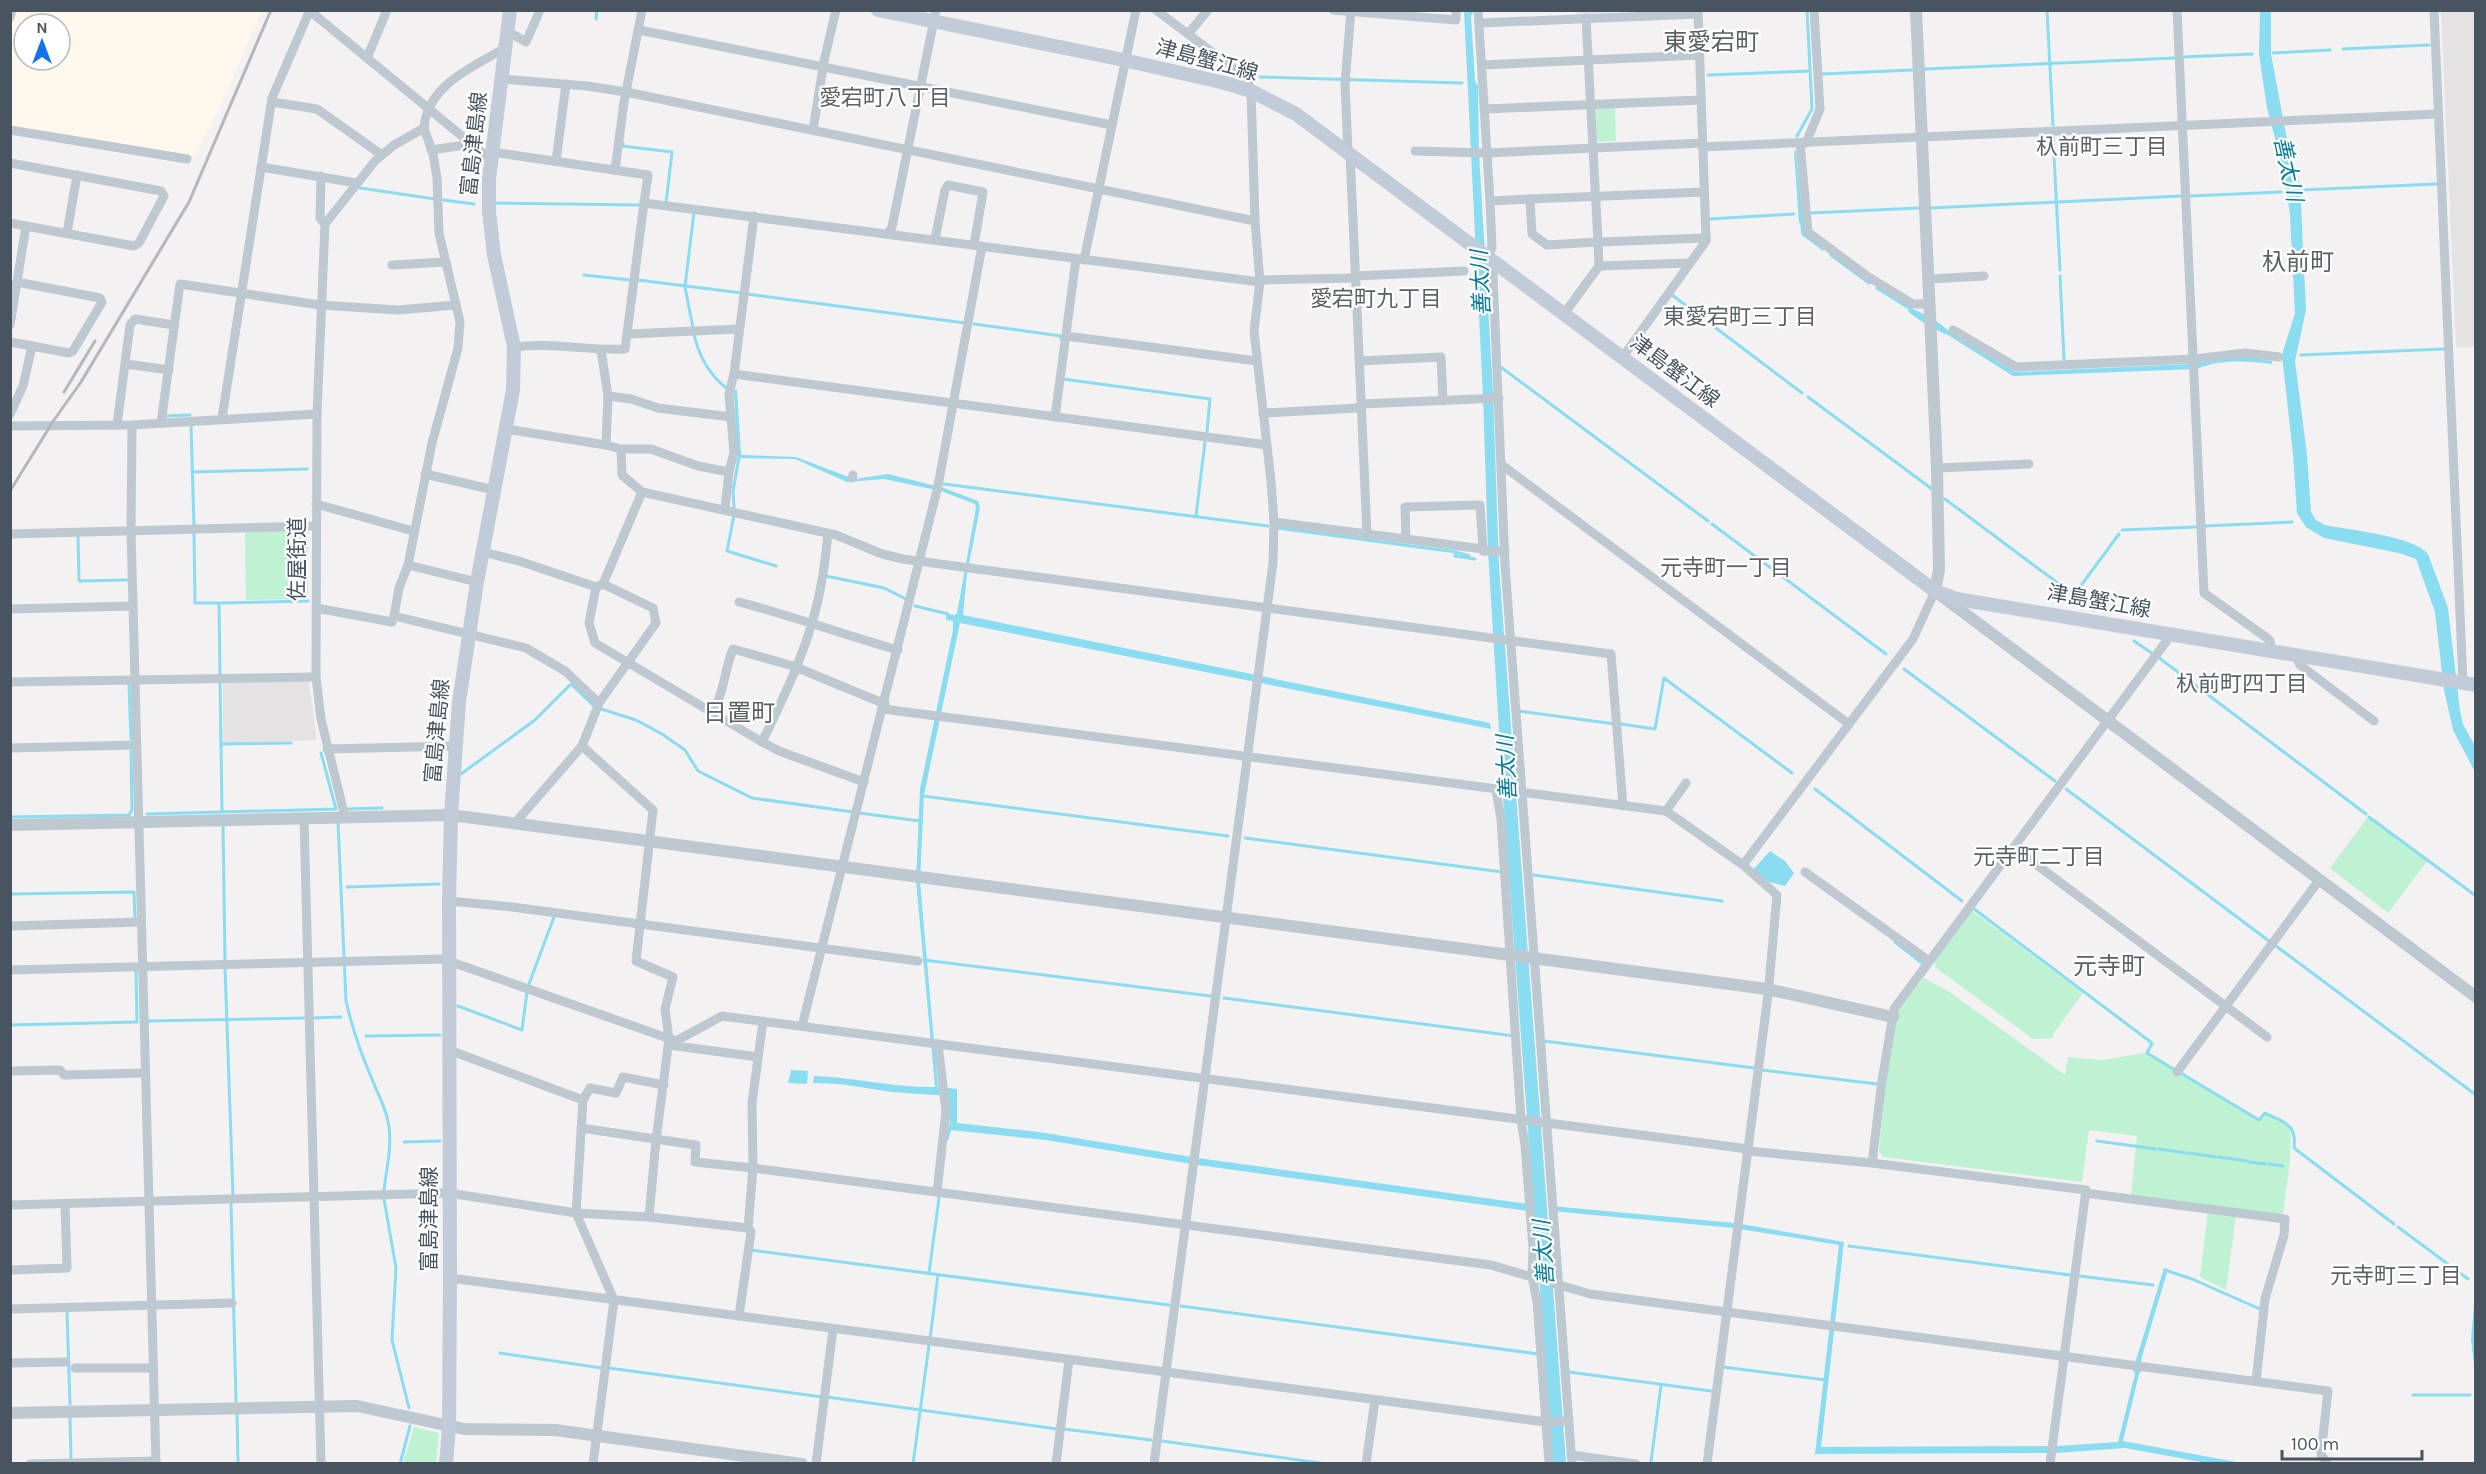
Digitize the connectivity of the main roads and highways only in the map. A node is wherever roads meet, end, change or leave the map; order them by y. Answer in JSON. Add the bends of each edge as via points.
{"nodes":[{"id":1,"x":510,"y":10,"type":"edge"},
{"id":2,"x":878,"y":10,"type":"edge"},
{"id":3,"x":935,"y":17,"type":"edge"},
{"id":4,"x":2466,"y":684,"type":"edge"},
{"id":5,"x":446,"y":1464,"type":"edge"}],
"edges":[{"from":1,"to":5,"type":"main road","name":"富島津島線","via":[[489,179],[494,255],[514,347],[513,390],[469,634],[451,815]]},
{"from":2,"to":3,"type":"main road","name":"津島蟹江線"},
{"from":3,"to":4,"type":"main road","name":"津島蟹江線","via":[[1251,91],[1296,114],[1935,591],[1957,599]]}]}
